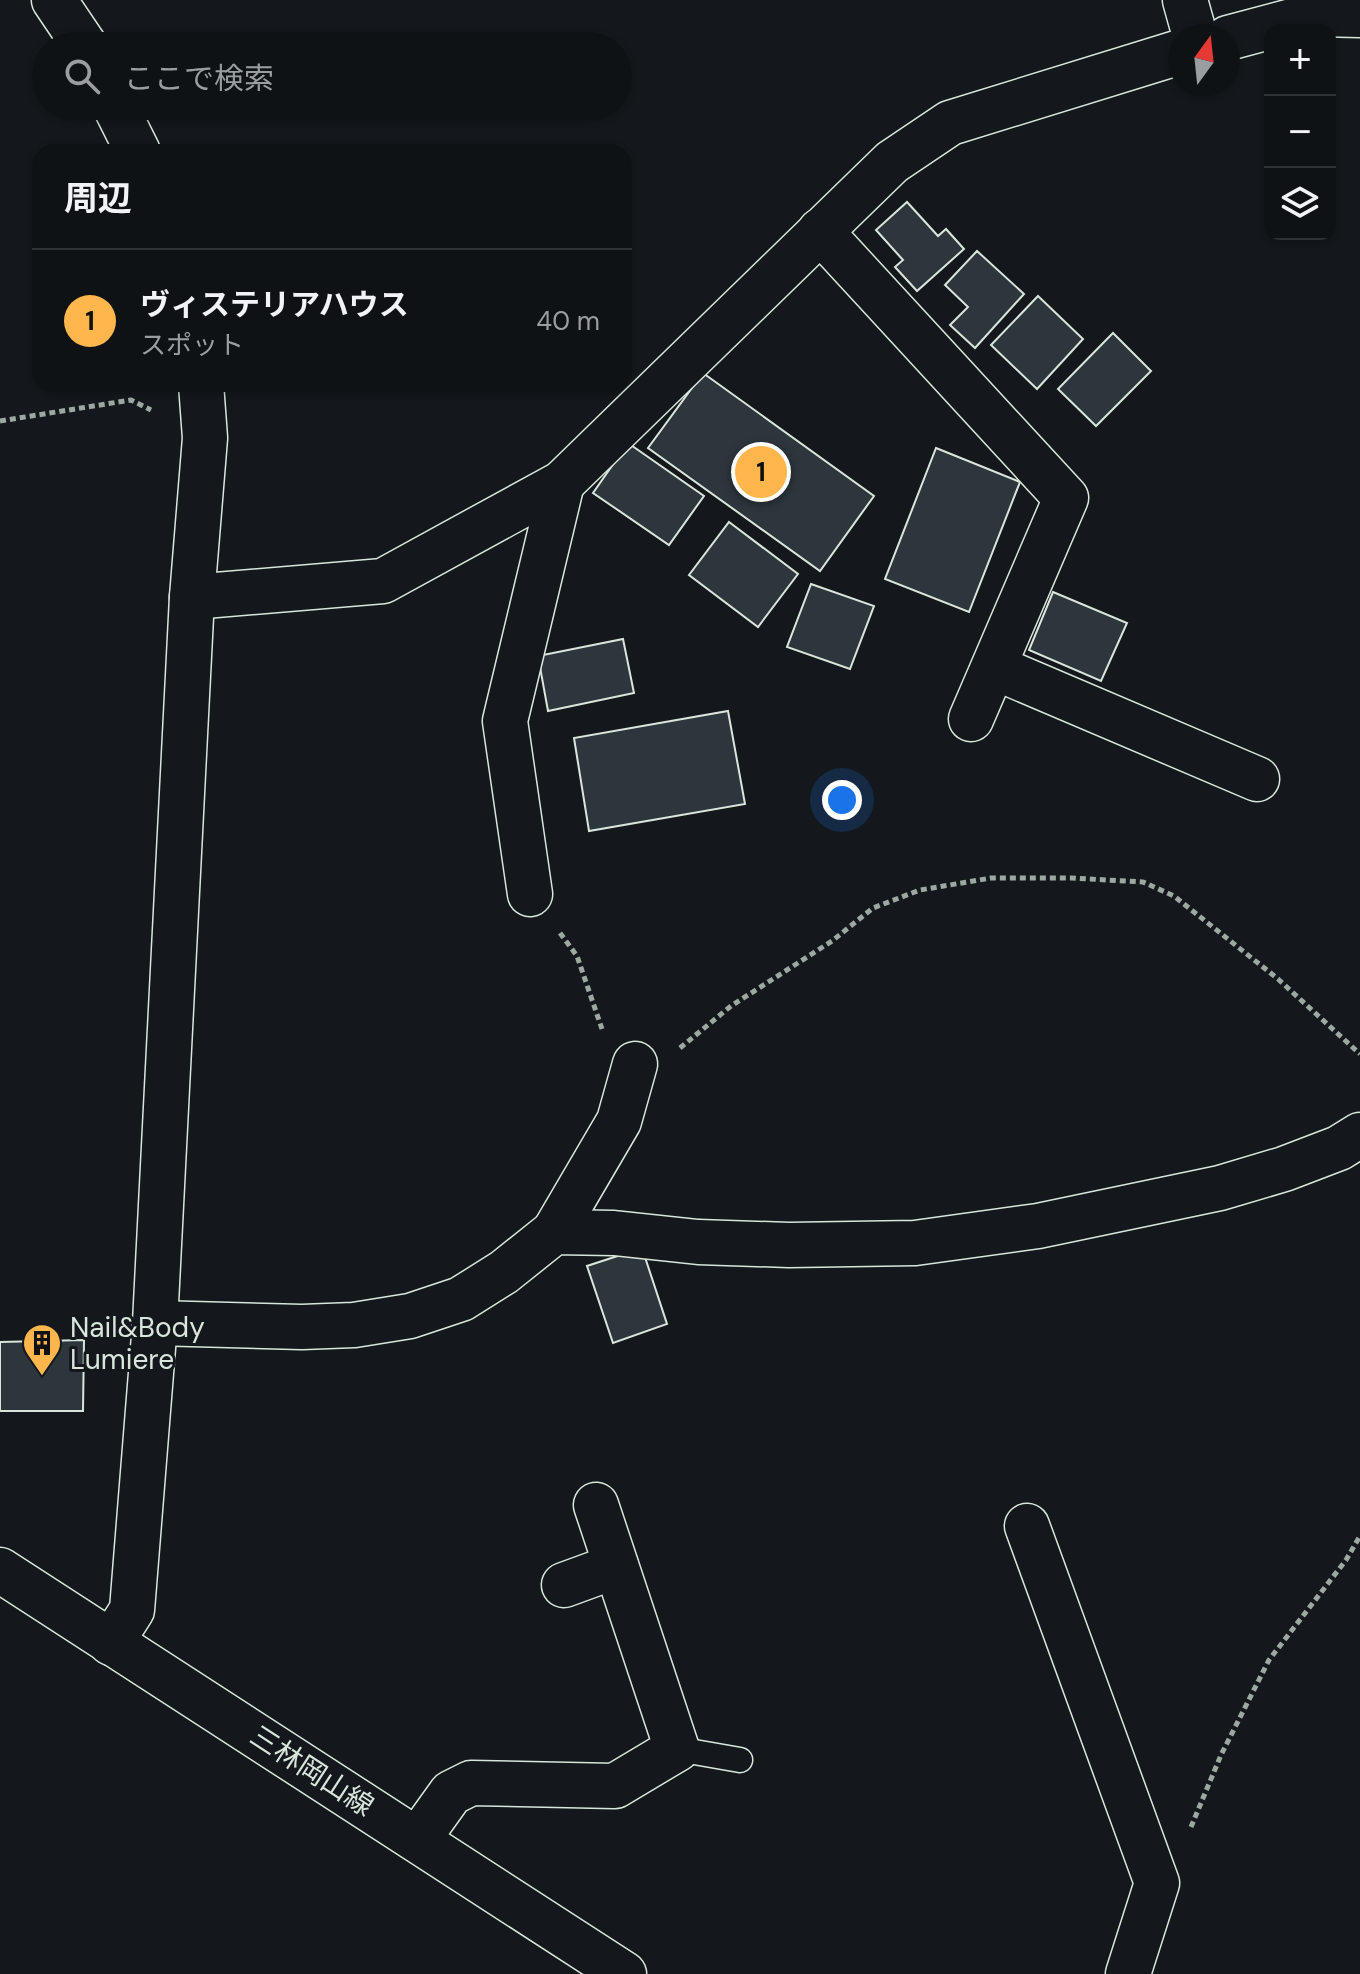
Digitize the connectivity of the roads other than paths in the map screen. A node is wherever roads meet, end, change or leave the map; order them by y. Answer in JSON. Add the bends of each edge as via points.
{"nodes":[{"id":1,"x":54,"y":0,"type":"edge"},
{"id":2,"x":1185,"y":0,"type":"edge"},
{"id":3,"x":1360,"y":15,"type":"edge"},
{"id":4,"x":1192,"y":24,"type":"edge"},
{"id":5,"x":76,"y":32,"type":"edge"},
{"id":6,"x":1240,"y":35,"type":"edge"},
{"id":7,"x":1168,"y":56,"type":"edge"},
{"id":8,"x":122,"y":120,"type":"edge"},
{"id":9,"x":134,"y":144,"type":"edge"},
{"id":10,"x":820,"y":231,"type":"junction"},
{"id":11,"x":202,"y":392,"type":"edge"},
{"id":12,"x":562,"y":483,"type":"junction"},
{"id":13,"x":192,"y":597,"type":"junction"},
{"id":14,"x":994,"y":667,"type":"junction"},
{"id":15,"x":971,"y":719,"type":"dead end"},
{"id":16,"x":1257,"y":779,"type":"dead end"},
{"id":17,"x":530,"y":894,"type":"road end"},
{"id":18,"x":622,"y":1064,"type":"road end"},
{"id":19,"x":1360,"y":1135,"type":"edge"},
{"id":20,"x":554,"y":1232,"type":"junction"},
{"id":21,"x":155,"y":1323,"type":"junction"},
{"id":22,"x":596,"y":1505,"type":"dead end"},
{"id":23,"x":1027,"y":1526,"type":"dead end"},
{"id":24,"x":616,"y":1566,"type":"junction"},
{"id":25,"x":0,"y":1570,"type":"edge"},
{"id":26,"x":564,"y":1585,"type":"dead end"},
{"id":27,"x":111,"y":1643,"type":"junction"},
{"id":28,"x":677,"y":1749,"type":"junction"},
{"id":29,"x":740,"y":1760,"type":"dead end"},
{"id":30,"x":418,"y":1839,"type":"junction"},
{"id":31,"x":624,"y":1974,"type":"edge"},
{"id":32,"x":1128,"y":1974,"type":"edge"}],
"edges":[{"from":1,"to":5,"type":"street"},
{"from":2,"to":4,"type":"street"},
{"from":3,"to":6,"type":"street","via":[[1318,14]]},
{"from":7,"to":10,"type":"street","via":[[950,123],[892,162]]},
{"from":8,"to":9,"type":"street"},
{"from":10,"to":12,"type":"street"},
{"from":10,"to":14,"type":"street","via":[[1066,498]]},
{"from":11,"to":13,"type":"street","via":[[205,438]]},
{"from":12,"to":13,"type":"street","via":[[383,581]]},
{"from":12,"to":17,"type":"street","via":[[505,721]]},
{"from":13,"to":21,"type":"street"},
{"from":14,"to":15,"type":"street"},
{"from":14,"to":16,"type":"street"},
{"from":18,"to":20,"type":"street","via":[[619,1121]]},
{"from":19,"to":20,"type":"street","via":[[1284,1169],[1220,1188],[1038,1226],[915,1243],[728,1243]]},
{"from":20,"to":21,"type":"street","via":[[461,1299],[410,1316],[302,1327]]},
{"from":21,"to":27,"type":"street","via":[[132,1610]]},
{"from":22,"to":24,"type":"street"},
{"from":23,"to":32,"type":"street","via":[[1157,1883]]},
{"from":24,"to":26,"type":"street"},
{"from":24,"to":28,"type":"street"},
{"from":25,"to":27,"type":"street","name":"三林岡山線"},
{"from":27,"to":30,"type":"street","name":"三林岡山線"},
{"from":28,"to":29,"type":"lane"},
{"from":28,"to":30,"type":"street","via":[[615,1786],[471,1783],[451,1793]]},
{"from":30,"to":31,"type":"street","name":"三林岡山線"}]}
